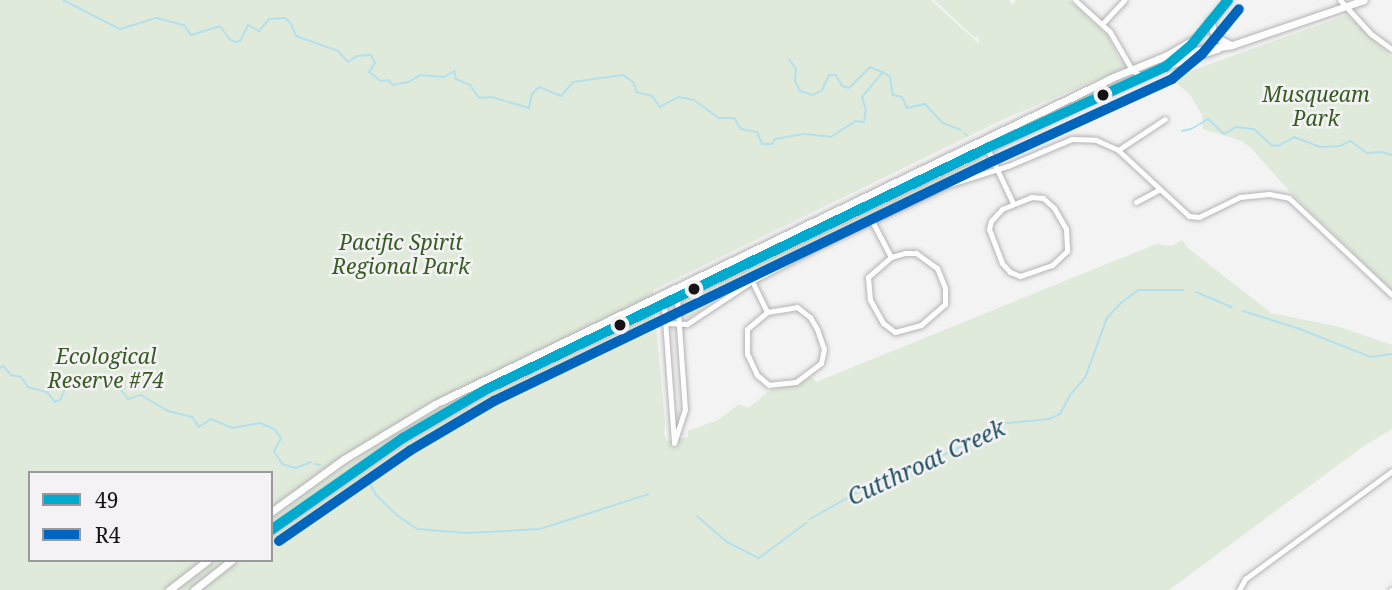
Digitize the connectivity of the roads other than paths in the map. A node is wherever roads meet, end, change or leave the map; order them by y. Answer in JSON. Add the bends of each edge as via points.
{"nodes":[{"id":1,"x":1075,"y":0,"type":"edge"},
{"id":2,"x":1124,"y":0,"type":"edge"},
{"id":3,"x":1228,"y":0,"type":"edge"},
{"id":4,"x":1364,"y":0,"type":"edge"},
{"id":5,"x":1344,"y":3,"type":"edge"},
{"id":6,"x":1210,"y":20,"type":"junction"},
{"id":7,"x":1102,"y":24,"type":"junction"},
{"id":8,"x":1193,"y":40,"type":"junction"},
{"id":9,"x":1232,"y":45,"type":"junction"},
{"id":10,"x":1218,"y":49,"type":"junction"},
{"id":11,"x":1392,"y":49,"type":"edge"},
{"id":12,"x":1180,"y":55,"type":"junction"},
{"id":13,"x":1165,"y":56,"type":"junction"},
{"id":14,"x":1165,"y":66,"type":"junction"},
{"id":15,"x":1132,"y":70,"type":"junction"},
{"id":16,"x":1142,"y":76,"type":"junction"},
{"id":17,"x":1165,"y":120,"type":"dead end"},
{"id":18,"x":982,"y":139,"type":"junction"},
{"id":19,"x":987,"y":148,"type":"junction"},
{"id":20,"x":1118,"y":150,"type":"junction"},
{"id":21,"x":997,"y":170,"type":"junction"},
{"id":22,"x":1160,"y":190,"type":"junction"},
{"id":23,"x":1136,"y":202,"type":"dead end"},
{"id":24,"x":1013,"y":203,"type":"junction"},
{"id":25,"x":872,"y":220,"type":"junction"},
{"id":26,"x":891,"y":257,"type":"junction"},
{"id":27,"x":752,"y":281,"type":"junction"},
{"id":28,"x":663,"y":293,"type":"junction"},
{"id":29,"x":1392,"y":295,"type":"edge"},
{"id":30,"x":677,"y":297,"type":"junction"},
{"id":31,"x":664,"y":303,"type":"junction"},
{"id":32,"x":767,"y":312,"type":"junction"},
{"id":33,"x":679,"y":322,"type":"junction"},
{"id":34,"x":666,"y":323,"type":"junction"},
{"id":35,"x":1392,"y":471,"type":"edge"},
{"id":36,"x":273,"y":511,"type":"edge"},
{"id":37,"x":273,"y":529,"type":"edge"},
{"id":38,"x":205,"y":562,"type":"edge"},
{"id":39,"x":229,"y":562,"type":"edge"},
{"id":40,"x":169,"y":590,"type":"edge"},
{"id":41,"x":194,"y":590,"type":"edge"},
{"id":42,"x":1239,"y":590,"type":"edge"}],
"edges":[{"from":1,"to":7,"type":"street"},
{"from":2,"to":7,"type":"street"},
{"from":3,"to":6,"type":"main road"},
{"from":4,"to":5,"type":"main road"},
{"from":5,"to":9,"type":"main road"},
{"from":5,"to":11,"type":"street","via":[[1371,34]]},
{"from":6,"to":8,"type":"main road"},
{"from":6,"to":9,"type":"main road","via":[[1215,37]]},
{"from":7,"to":15,"type":"street"},
{"from":8,"to":12,"type":"main road"},
{"from":8,"to":13,"type":"main road"},
{"from":9,"to":10,"type":"main road"},
{"from":10,"to":12,"type":"main road"},
{"from":10,"to":14,"type":"main road"},
{"from":12,"to":13,"type":"main road"},
{"from":12,"to":14,"type":"main road"},
{"from":13,"to":15,"type":"main road"},
{"from":14,"to":16,"type":"main road"},
{"from":15,"to":16,"type":"street"},
{"from":15,"to":18,"type":"main road"},
{"from":16,"to":19,"type":"main road"},
{"from":17,"to":20,"type":"street"},
{"from":18,"to":19,"type":"street"},
{"from":18,"to":28,"type":"main road"},
{"from":19,"to":21,"type":"street"},
{"from":19,"to":30,"type":"main road"},
{"from":20,"to":21,"type":"street","via":[[1097,140],[1072,139]]},
{"from":20,"to":22,"type":"street"},
{"from":21,"to":24,"type":"street"},
{"from":21,"to":25,"type":"street","via":[[947,185]]},
{"from":22,"to":23,"type":"street"},
{"from":22,"to":29,"type":"street","via":[[1189,216],[1199,217],[1248,195],[1289,198]]},
{"from":24,"to":24,"type":"street","via":[[996,215],[989,229],[1002,263],[1020,276],[1052,265],[1068,251],[1066,229],[1043,198]]},
{"from":25,"to":26,"type":"street"},
{"from":25,"to":27,"type":"street"},
{"from":26,"to":26,"type":"street","via":[[916,253],[928,259],[945,288],[945,304],[935,317],[908,331],[895,332],[883,323],[870,300],[868,277]]},
{"from":27,"to":32,"type":"street"},
{"from":27,"to":33,"type":"street","via":[[687,324]]},
{"from":28,"to":31,"type":"street"},
{"from":28,"to":36,"type":"main road","via":[[435,404],[344,459]]},
{"from":30,"to":31,"type":"main road"},
{"from":30,"to":33,"type":"street"},
{"from":31,"to":34,"type":"street"},
{"from":31,"to":37,"type":"main road","via":[[455,407]]},
{"from":32,"to":32,"type":"street","via":[[747,328],[747,354],[757,375],[769,386],[796,382],[821,363],[824,349],[817,329],[797,307]]},
{"from":33,"to":34,"type":"street"},
{"from":33,"to":34,"type":"street","via":[[685,410],[674,443]]},
{"from":35,"to":42,"type":"street","via":[[1245,579]]},
{"from":38,"to":40,"type":"main road"},
{"from":39,"to":41,"type":"main road"}]}
